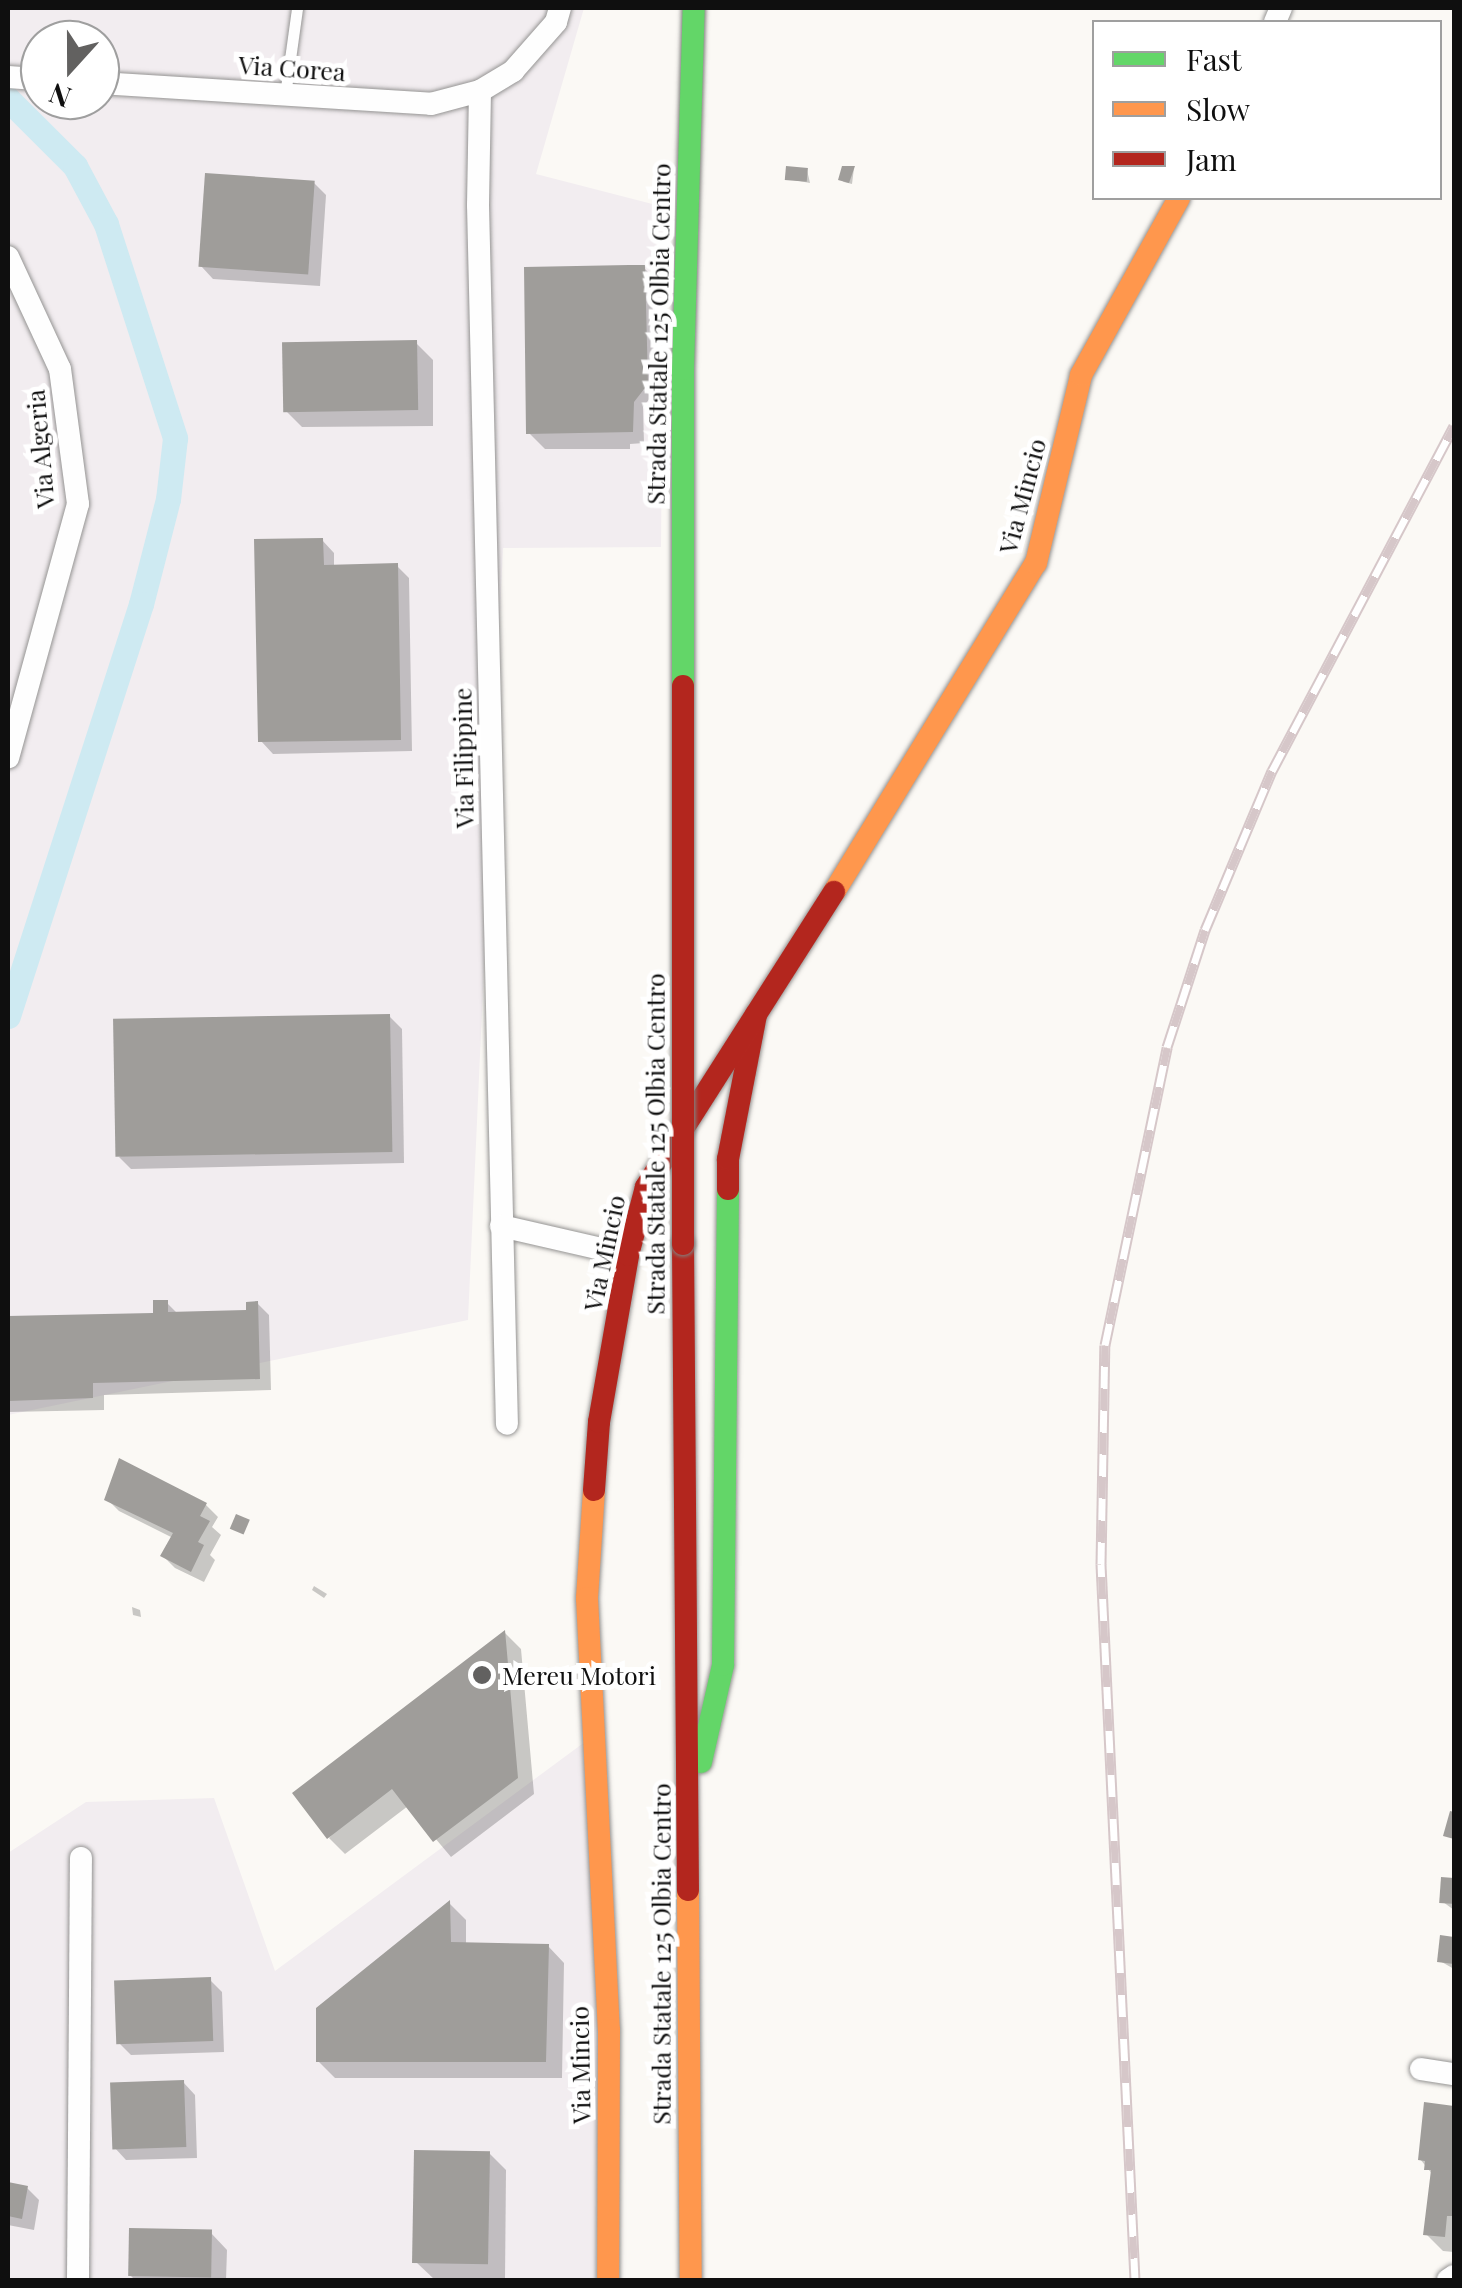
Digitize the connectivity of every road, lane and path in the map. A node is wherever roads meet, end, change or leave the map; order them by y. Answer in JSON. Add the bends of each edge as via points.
{"nodes":[{"id":1,"x":297,"y":8,"type":"edge"},
{"id":2,"x":560,"y":8,"type":"edge"},
{"id":3,"x":694,"y":8,"type":"edge"},
{"id":4,"x":120,"y":84,"type":"edge"},
{"id":5,"x":480,"y":91,"type":"junction"},
{"id":6,"x":285,"y":95,"type":"junction"},
{"id":7,"x":1178,"y":200,"type":"edge"},
{"id":8,"x":8,"y":258,"type":"edge"},
{"id":9,"x":8,"y":758,"type":"edge"},
{"id":10,"x":756,"y":1015,"type":"junction"},
{"id":11,"x":501,"y":1226,"type":"junction"},
{"id":12,"x":628,"y":1255,"type":"junction"},
{"id":13,"x":508,"y":1424,"type":"dead end"},
{"id":14,"x":688,"y":1822,"type":"junction"},
{"id":15,"x":80,"y":1858,"type":"dead end"},
{"id":16,"x":1421,"y":2069,"type":"dead end"},
{"id":17,"x":1454,"y":2074,"type":"edge"},
{"id":18,"x":1454,"y":2276,"type":"edge"},
{"id":19,"x":78,"y":2280,"type":"edge"},
{"id":20,"x":608,"y":2280,"type":"edge"},
{"id":21,"x":691,"y":2280,"type":"edge"},
{"id":22,"x":1448,"y":2280,"type":"edge"}],
"edges":[{"from":1,"to":6,"type":"lane"},
{"from":2,"to":5,"type":"street","via":[[556,22],[513,71]]},
{"from":3,"to":14,"type":"main road","name":"Strada Statale 125 Olbia Centro","bridge":true,"via":[[683,369]]},
{"from":4,"to":6,"type":"street","name":"Via Corea"},
{"from":5,"to":6,"type":"street","name":"Via Corea","via":[[431,104]]},
{"from":5,"to":11,"type":"street","name":"Via Filippine"},
{"from":7,"to":10,"type":"main road","name":"Via Mincio","via":[[1081,375],[1036,563]]},
{"from":8,"to":9,"type":"street","name":"Via Algeria","via":[[60,369],[78,504]]},
{"from":10,"to":12,"type":"main road","name":"Via Mincio","via":[[646,1187]]},
{"from":10,"to":14,"type":"main road","via":[[728,1159],[723,1665]]},
{"from":11,"to":12,"type":"street"},
{"from":11,"to":13,"type":"street","name":"Via Filippine"},
{"from":12,"to":20,"type":"main road","name":"Via Mincio","via":[[599,1422],[588,1598],[608,2030]]},
{"from":14,"to":21,"type":"main road","name":"Strada Statale 125 Olbia Centro"},
{"from":15,"to":19,"type":"street"},
{"from":16,"to":17,"type":"street"},
{"from":18,"to":22,"type":"street"}]}
